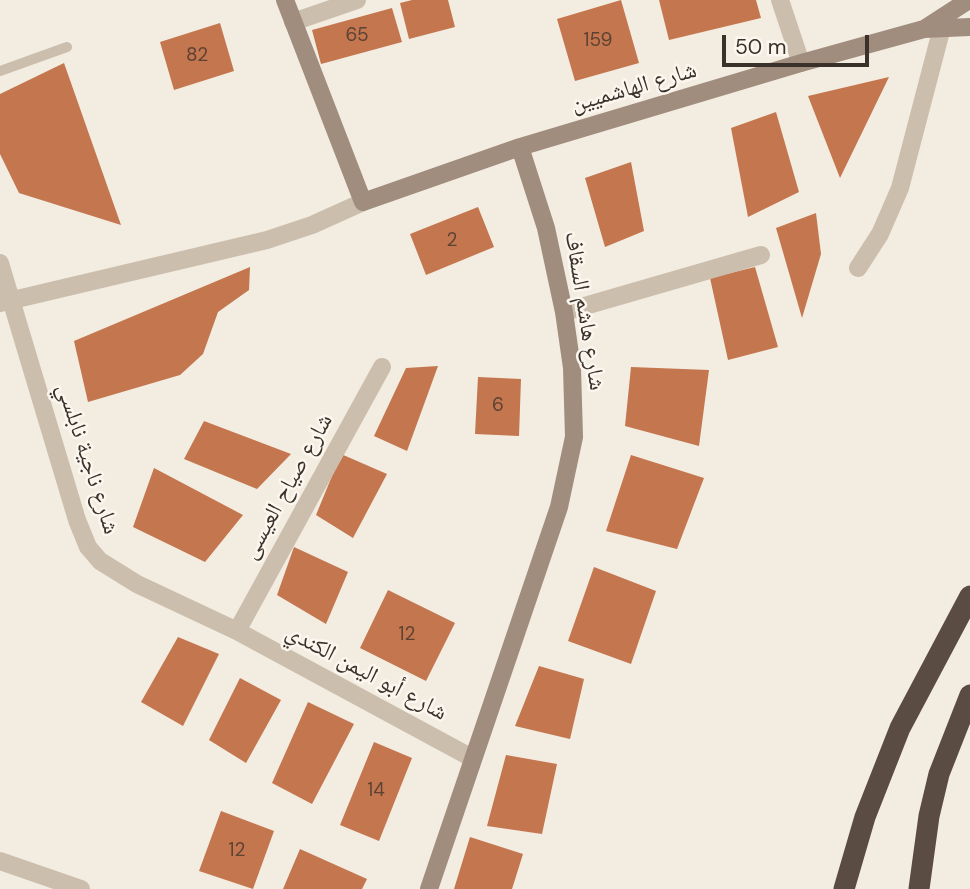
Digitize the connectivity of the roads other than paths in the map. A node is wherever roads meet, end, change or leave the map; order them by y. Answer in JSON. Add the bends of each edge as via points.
{"nodes":[{"id":1,"x":285,"y":0,"type":"edge"},
{"id":2,"x":357,"y":0,"type":"edge"},
{"id":3,"x":780,"y":0,"type":"edge"},
{"id":4,"x":969,"y":0,"type":"edge"},
{"id":5,"x":293,"y":22,"type":"junction"},
{"id":6,"x":937,"y":24,"type":"junction"},
{"id":7,"x":970,"y":27,"type":"edge"},
{"id":8,"x":67,"y":47,"type":"dead end"},
{"id":9,"x":802,"y":63,"type":"junction"},
{"id":10,"x":0,"y":71,"type":"edge"},
{"id":11,"x":520,"y":147,"type":"junction"},
{"id":12,"x":363,"y":202,"type":"junction"},
{"id":13,"x":761,"y":255,"type":"dead end"},
{"id":14,"x":0,"y":263,"type":"edge"},
{"id":15,"x":858,"y":268,"type":"dead end"},
{"id":16,"x":6,"y":302,"type":"edge"},
{"id":17,"x":564,"y":312,"type":"junction"},
{"id":18,"x":382,"y":367,"type":"dead end"},
{"id":19,"x":970,"y":596,"type":"edge"},
{"id":20,"x":237,"y":631,"type":"junction"},
{"id":21,"x":970,"y":695,"type":"edge"},
{"id":22,"x":472,"y":758,"type":"junction"},
{"id":23,"x":0,"y":861,"type":"edge"},
{"id":24,"x":37,"y":882,"type":"edge"},
{"id":25,"x":81,"y":889,"type":"edge"},
{"id":26,"x":429,"y":889,"type":"edge"},
{"id":27,"x":844,"y":889,"type":"edge"},
{"id":28,"x":919,"y":889,"type":"edge"}],
"edges":[{"from":1,"to":5,"type":"street"},
{"from":2,"to":5,"type":"street"},
{"from":3,"to":9,"type":"street"},
{"from":4,"to":6,"type":"street","name":"شارع الهاشميين"},
{"from":5,"to":12,"type":"street"},
{"from":6,"to":7,"type":"street","name":"شارع الهاشميين"},
{"from":6,"to":9,"type":"street","name":"شارع الهاشميين"},
{"from":6,"to":15,"type":"street","via":[[900,188],[880,234]]},
{"from":8,"to":10,"type":"lane"},
{"from":9,"to":11,"type":"street","name":"شارع الهاشميين"},
{"from":11,"to":12,"type":"street"},
{"from":11,"to":17,"type":"street","name":"شارع هاشم السقاف","via":[[546,228]]},
{"from":12,"to":16,"type":"street","via":[[267,240]]},
{"from":13,"to":17,"type":"street"},
{"from":14,"to":16,"type":"street","name":"شارع ناجية نابلسي"},
{"from":16,"to":20,"type":"street","name":"شارع ناجية نابلسي","via":[[89,547],[119,574]]},
{"from":17,"to":22,"type":"street","name":"شارع هاشم السقاف","via":[[574,403],[569,471]]},
{"from":18,"to":20,"type":"street","name":"شارع صياح العيسى"},
{"from":19,"to":27,"type":"highway","via":[[900,728],[865,817]]},
{"from":20,"to":22,"type":"street","name":"شارع أبو اليمن الكندي"},
{"from":21,"to":28,"type":"highway","via":[[939,774]]},
{"from":22,"to":26,"type":"street","name":"شارع هاشم السقاف"},
{"from":23,"to":24,"type":"street"},
{"from":24,"to":25,"type":"street"}]}
